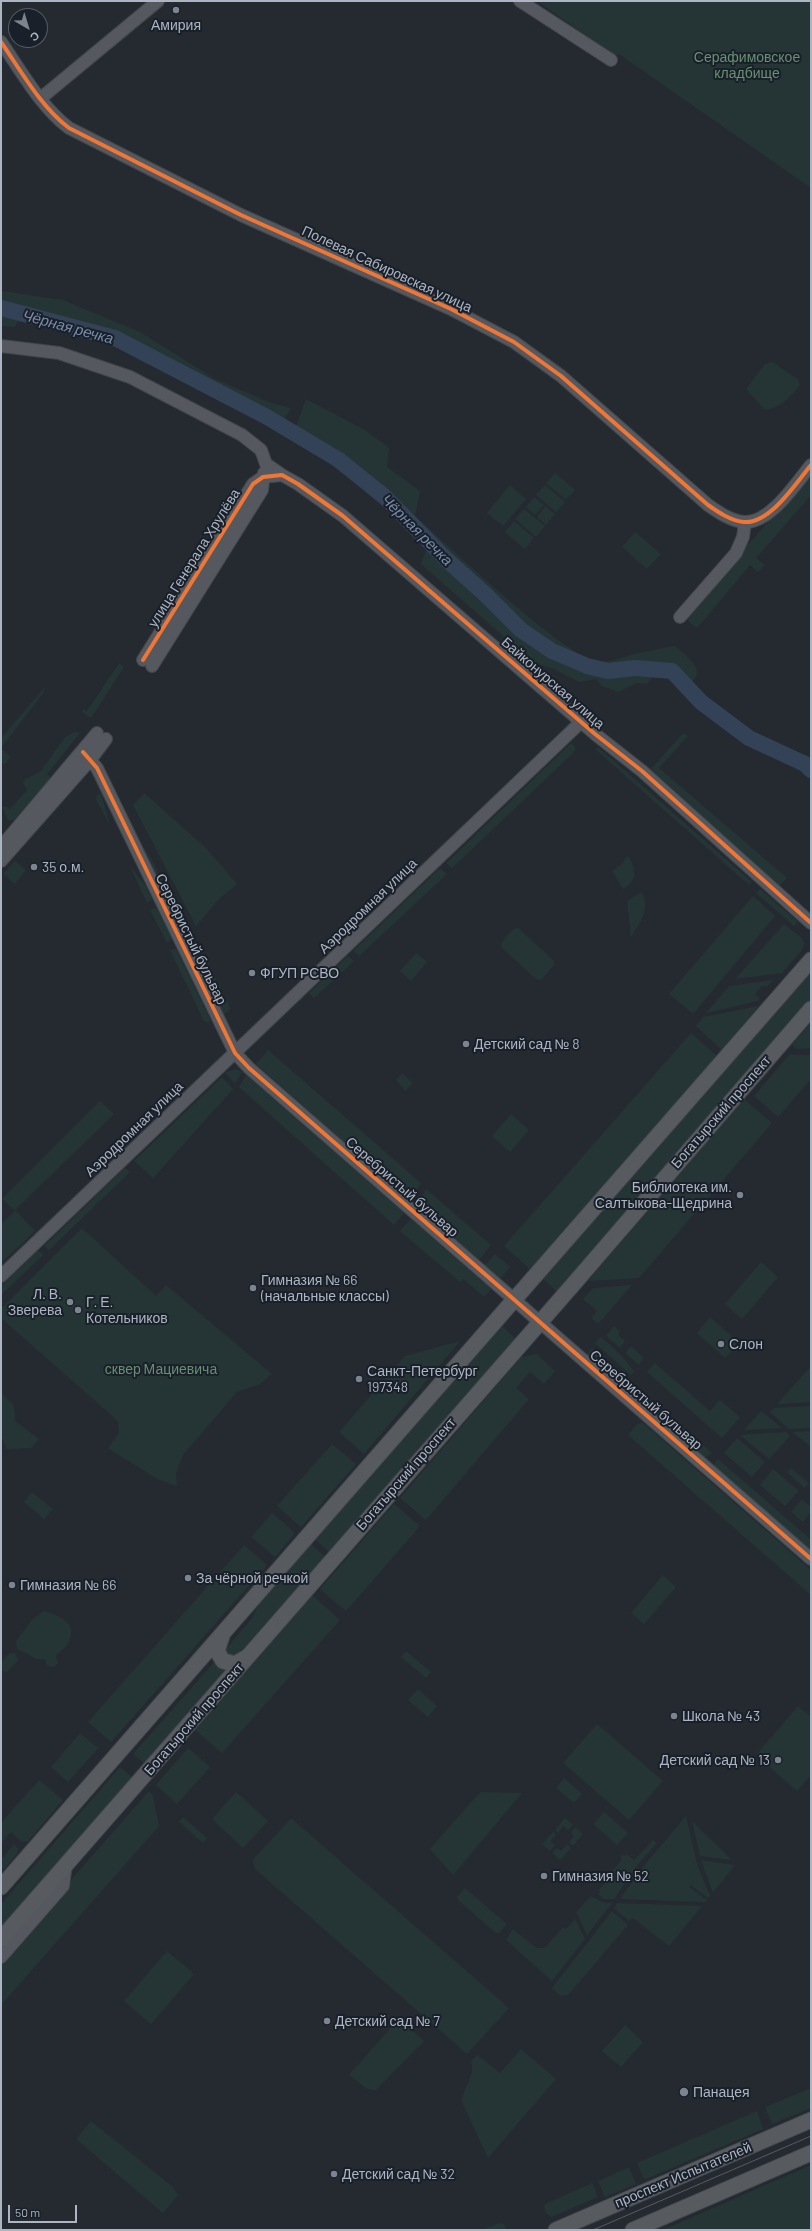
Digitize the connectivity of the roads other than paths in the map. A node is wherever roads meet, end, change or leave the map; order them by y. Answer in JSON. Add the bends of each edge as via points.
{"nodes":[{"id":1,"x":158,"y":1,"type":"edge"},
{"id":2,"x":520,"y":1,"type":"edge"},
{"id":3,"x":1,"y":42,"type":"edge"},
{"id":4,"x":611,"y":60,"type":"dead end"},
{"id":5,"x":41,"y":98,"type":"junction"},
{"id":6,"x":1,"y":346,"type":"edge"},
{"id":7,"x":266,"y":464,"type":"junction"},
{"id":8,"x":811,"y":465,"type":"edge"},
{"id":9,"x":272,"y":476,"type":"junction"},
{"id":10,"x":745,"y":522,"type":"junction"},
{"id":11,"x":680,"y":617,"type":"dead end"},
{"id":12,"x":148,"y":663,"type":"dead end"},
{"id":13,"x":581,"y":722,"type":"junction"},
{"id":14,"x":101,"y":736,"type":"dead end"},
{"id":15,"x":87,"y":756,"type":"junction"},
{"id":16,"x":1,"y":847,"type":"edge"},
{"id":17,"x":1,"y":861,"type":"edge"},
{"id":18,"x":811,"y":924,"type":"edge"},
{"id":19,"x":811,"y":960,"type":"edge"},
{"id":20,"x":811,"y":1009,"type":"edge"},
{"id":21,"x":236,"y":1053,"type":"junction"},
{"id":22,"x":1,"y":1276,"type":"edge"},
{"id":23,"x":514,"y":1299,"type":"junction"},
{"id":24,"x":540,"y":1322,"type":"junction"},
{"id":25,"x":811,"y":1559,"type":"edge"},
{"id":26,"x":223,"y":1633,"type":"junction"},
{"id":27,"x":249,"y":1656,"type":"junction"},
{"id":28,"x":66,"y":1864,"type":"junction"},
{"id":29,"x":1,"y":1887,"type":"edge"},
{"id":30,"x":1,"y":1939,"type":"edge"},
{"id":31,"x":1,"y":1957,"type":"edge"},
{"id":32,"x":811,"y":2120,"type":"edge"},
{"id":33,"x":811,"y":2153,"type":"edge"},
{"id":34,"x":556,"y":2230,"type":"edge"},
{"id":35,"x":633,"y":2230,"type":"edge"}],
"edges":[{"from":1,"to":5,"type":"street"},
{"from":2,"to":4,"type":"street"},
{"from":3,"to":5,"type":"street","name":"Полевая Сабировская улица"},
{"from":5,"to":10,"type":"street","name":"Полевая Сабировская улица","via":[[69,128],[241,215],[451,309],[514,342],[561,376],[708,505],[720,514]]},
{"from":6,"to":7,"type":"street","via":[[58,354],[130,377],[242,435],[261,450]]},
{"from":7,"to":9,"type":"street","name":"Байконурская улица"},
{"from":7,"to":9,"type":"street","name":"улица Генерала Хрулёва"},
{"from":8,"to":10,"type":"street","via":[[772,511],[759,519]]},
{"from":9,"to":12,"type":"street","name":"улица Генерала Хрулёва"},
{"from":9,"to":13,"type":"street","name":"Байконурская улица","via":[[298,484],[343,516]]},
{"from":10,"to":11,"type":"street","via":[[743,537],[736,553]]},
{"from":13,"to":18,"type":"street","name":"Байконурская улица","via":[[642,771]]},
{"from":13,"to":21,"type":"street","name":"Аэродромная улица"},
{"from":14,"to":15,"type":"street"},
{"from":15,"to":16,"type":"street"},
{"from":15,"to":17,"type":"street"},
{"from":15,"to":21,"type":"street","name":"Серебристый бульвар","via":[[97,768]]},
{"from":19,"to":23,"type":"main road"},
{"from":20,"to":24,"type":"main road","name":"Богатырский проспект"},
{"from":21,"to":22,"type":"street","name":"Аэродромная улица"},
{"from":21,"to":23,"type":"street","name":"Серебристый бульвар","via":[[249,1068]]},
{"from":23,"to":24,"type":"street","name":"Серебристый бульвар"},
{"from":23,"to":26,"type":"main road"},
{"from":24,"to":25,"type":"street","name":"Серебристый бульвар"},
{"from":24,"to":27,"type":"main road","name":"Богатырский проспект"},
{"from":26,"to":27,"type":"main road","via":[[217,1651],[223,1661],[236,1664]]},
{"from":26,"to":29,"type":"main road"},
{"from":27,"to":28,"type":"main road","name":"Богатырский проспект"},
{"from":28,"to":30,"type":"main road","name":"Богатырский проспект"},
{"from":28,"to":31,"type":"street","via":[[63,1886]]},
{"from":32,"to":34,"type":"main road","name":"проспект Испытателей"},
{"from":33,"to":35,"type":"main road"}]}
